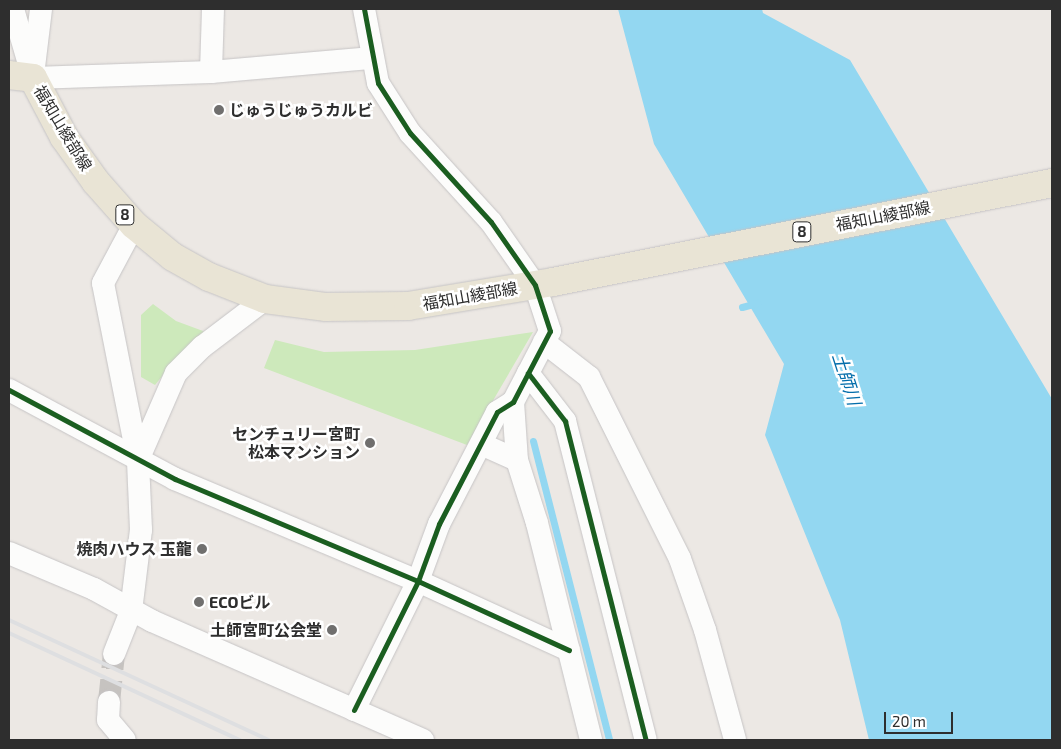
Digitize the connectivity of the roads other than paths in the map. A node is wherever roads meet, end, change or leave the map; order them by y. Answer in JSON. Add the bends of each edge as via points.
{"nodes":[{"id":1,"x":13,"y":9,"type":"edge"},
{"id":2,"x":41,"y":9,"type":"edge"},
{"id":3,"x":212,"y":9,"type":"edge"},
{"id":4,"x":364,"y":9,"type":"edge"},
{"id":5,"x":372,"y":58,"type":"junction"},
{"id":6,"x":211,"y":72,"type":"junction"},
{"id":7,"x":21,"y":76,"type":"edge"},
{"id":8,"x":1052,"y":183,"type":"edge"},
{"id":9,"x":134,"y":226,"type":"junction"},
{"id":10,"x":544,"y":284,"type":"junction"},
{"id":11,"x":265,"y":299,"type":"junction"},
{"id":12,"x":544,"y":342,"type":"junction"},
{"id":13,"x":528,"y":373,"type":"junction"},
{"id":14,"x":9,"y":390,"type":"edge"},
{"id":15,"x":513,"y":402,"type":"junction"},
{"id":16,"x":480,"y":444,"type":"junction"},
{"id":17,"x":138,"y":460,"type":"junction"},
{"id":18,"x":517,"y":460,"type":"junction"},
{"id":19,"x":9,"y":553,"type":"edge"},
{"id":20,"x":418,"y":581,"type":"junction"},
{"id":21,"x":131,"y":611,"type":"junction"},
{"id":22,"x":569,"y":650,"type":"junction"},
{"id":23,"x":114,"y":654,"type":"tunnel mouth"},
{"id":24,"x":109,"y":702,"type":"tunnel mouth"},
{"id":25,"x":354,"y":710,"type":"junction"},
{"id":26,"x":125,"y":740,"type":"edge"},
{"id":27,"x":423,"y":740,"type":"edge"},
{"id":28,"x":591,"y":740,"type":"edge"},
{"id":29,"x":646,"y":740,"type":"edge"},
{"id":30,"x":735,"y":740,"type":"edge"}],
"edges":[{"from":1,"to":7,"type":"street"},
{"from":2,"to":7,"type":"street"},
{"from":3,"to":6,"type":"street"},
{"from":4,"to":5,"type":"street"},
{"from":5,"to":6,"type":"street"},
{"from":5,"to":10,"type":"street","via":[[378,82],[410,133]]},
{"from":6,"to":7,"type":"street"},
{"from":7,"to":9,"type":"main road","name":"福知山綾部線","number":"8","via":[[96,182]]},
{"from":8,"to":10,"type":"main road","name":"福知山綾部線","number":"8"},
{"from":9,"to":11,"type":"main road","name":"福知山綾部線","number":"8","via":[[194,269]]},
{"from":9,"to":17,"type":"street","via":[[103,283]]},
{"from":10,"to":11,"type":"main road","name":"福知山綾部線","number":"8","via":[[408,306],[326,307]]},
{"from":10,"to":12,"type":"street","via":[[550,330]]},
{"from":11,"to":17,"type":"street","via":[[202,347],[176,373]]},
{"from":12,"to":13,"type":"street"},
{"from":12,"to":30,"type":"street","via":[[589,377],[680,559],[705,630]]},
{"from":13,"to":15,"type":"street"},
{"from":13,"to":29,"type":"street","via":[[565,421]]},
{"from":14,"to":17,"type":"street"},
{"from":15,"to":16,"type":"street","via":[[497,412]]},
{"from":15,"to":18,"type":"street"},
{"from":16,"to":18,"type":"street"},
{"from":16,"to":20,"type":"street","via":[[439,524]]},
{"from":17,"to":20,"type":"street","via":[[175,479]]},
{"from":17,"to":21,"type":"street","via":[[141,530]]},
{"from":18,"to":22,"type":"street","via":[[538,523]]},
{"from":19,"to":21,"type":"street","via":[[94,589]]},
{"from":20,"to":22,"type":"street"},
{"from":20,"to":25,"type":"street"},
{"from":21,"to":23,"type":"street"},
{"from":21,"to":25,"type":"street"},
{"from":22,"to":28,"type":"street"},
{"from":24,"to":26,"type":"street","via":[[108,720]]},
{"from":25,"to":27,"type":"street"}]}
